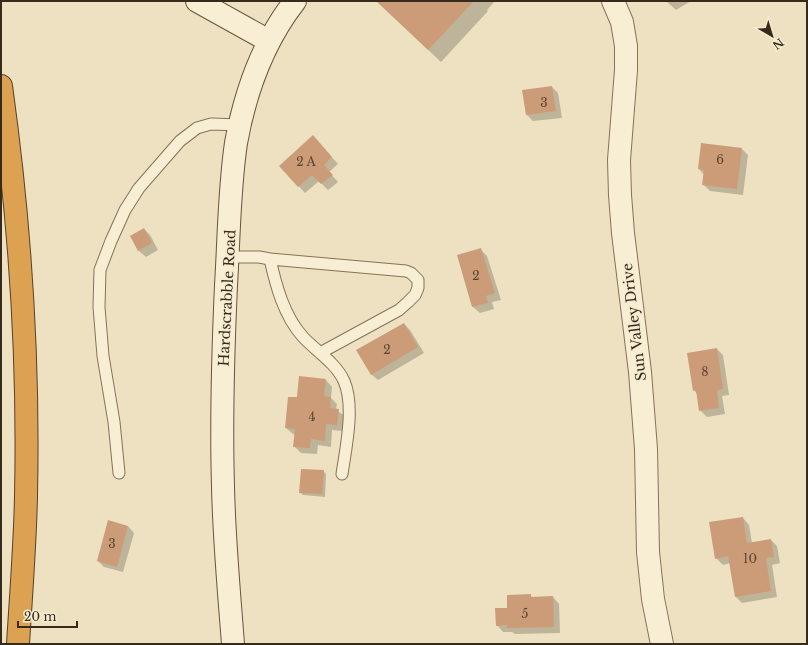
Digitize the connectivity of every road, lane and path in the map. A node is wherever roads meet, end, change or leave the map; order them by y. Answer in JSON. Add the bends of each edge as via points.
{"nodes":[{"id":1,"x":197,"y":1,"type":"edge"},
{"id":2,"x":295,"y":1,"type":"edge"},
{"id":3,"x":613,"y":1,"type":"edge"},
{"id":4,"x":269,"y":41,"type":"junction"},
{"id":5,"x":1,"y":86,"type":"edge"},
{"id":6,"x":241,"y":125,"type":"junction"},
{"id":7,"x":228,"y":257,"type":"junction"},
{"id":8,"x":270,"y":259,"type":"junction"},
{"id":9,"x":320,"y":353,"type":"junction"},
{"id":10,"x":119,"y":473,"type":"dead end"},
{"id":11,"x":342,"y":474,"type":"dead end"},
{"id":12,"x":18,"y":644,"type":"edge"},
{"id":13,"x":233,"y":644,"type":"edge"},
{"id":14,"x":662,"y":644,"type":"edge"}],
"edges":[{"from":1,"to":4,"type":"main road"},
{"from":2,"to":4,"type":"main road","name":"Hardscrabble Road"},
{"from":3,"to":14,"type":"main road","name":"Sun Valley Drive","via":[[622,22],[626,46],[619,160],[620,195],[640,372],[646,449],[648,552],[653,599]]},
{"from":4,"to":6,"type":"main road","name":"Hardscrabble Road","via":[[255,72]]},
{"from":5,"to":12,"type":"highway","via":[[16,210],[25,351],[26,497]]},
{"from":6,"to":7,"type":"main road","name":"Hardscrabble Road","via":[[236,143]]},
{"from":6,"to":10,"type":"lane","via":[[212,124],[197,128],[180,141],[138,188],[128,204],[100,270],[99,307],[103,356]]},
{"from":7,"to":8,"type":"lane"},
{"from":7,"to":13,"type":"main road","name":"Hardscrabble Road","via":[[222,432],[225,549]]},
{"from":8,"to":9,"type":"lane","via":[[284,305],[293,324]]},
{"from":8,"to":9,"type":"lane","via":[[406,271],[418,280],[415,295],[399,310]]},
{"from":9,"to":11,"type":"lane","via":[[344,380],[350,402]]}]}
